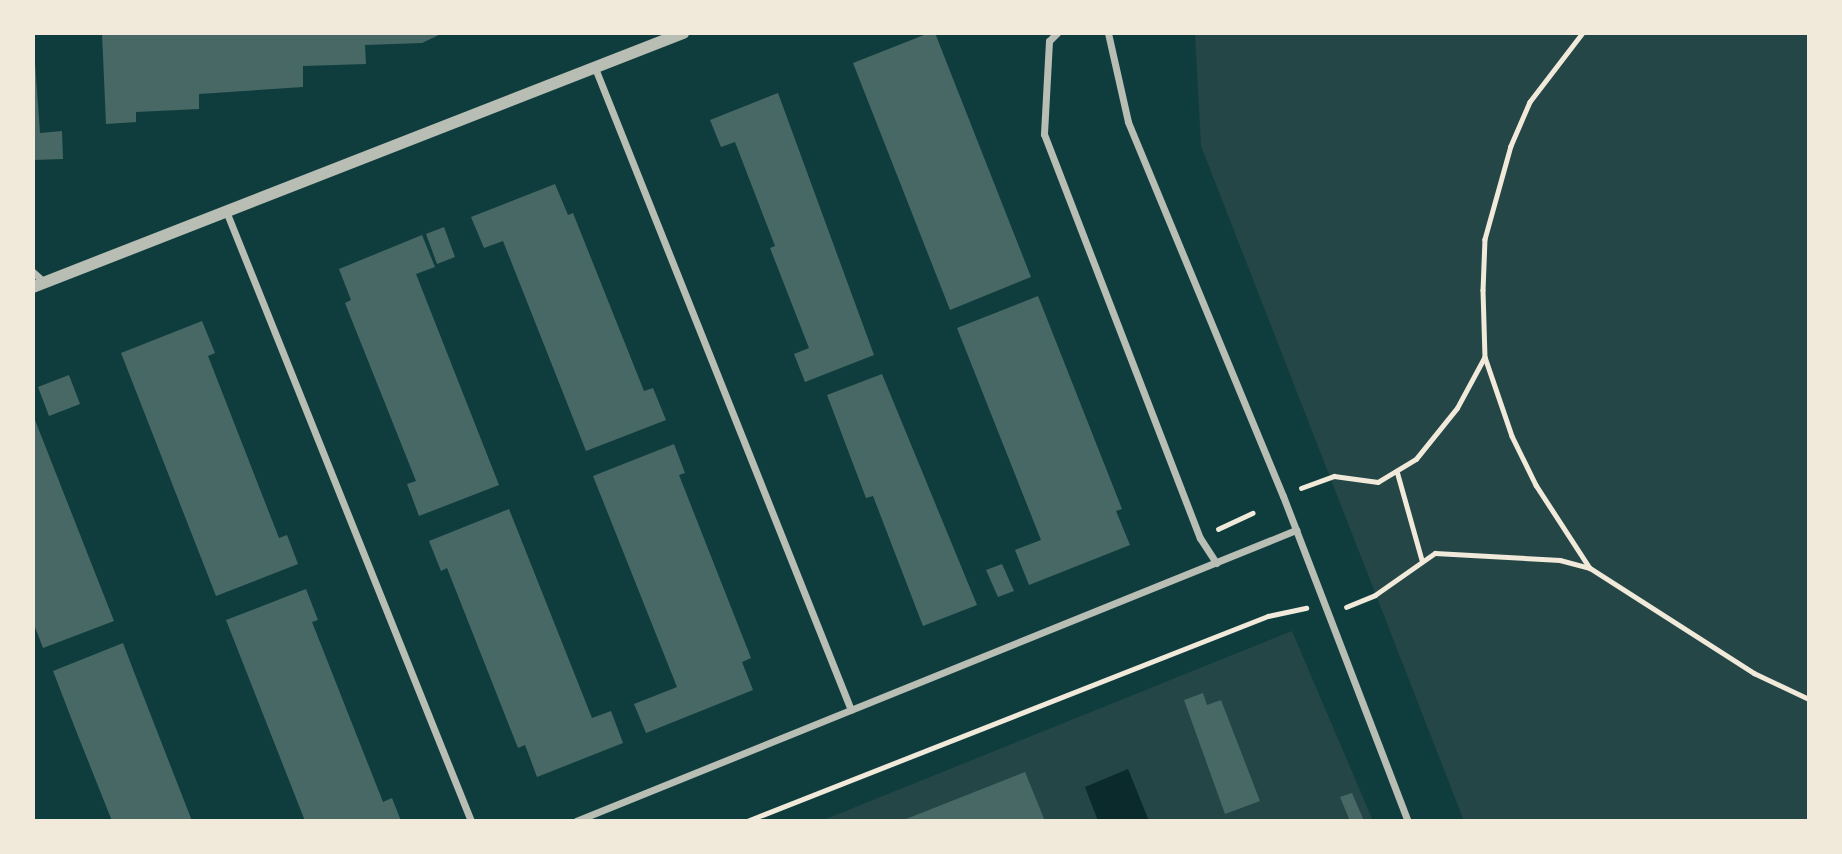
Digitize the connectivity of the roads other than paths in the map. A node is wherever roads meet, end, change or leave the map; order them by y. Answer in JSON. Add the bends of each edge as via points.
{"nodes":[{"id":1,"x":683,"y":33,"type":"edge"},
{"id":2,"x":1057,"y":33,"type":"edge"},
{"id":3,"x":1108,"y":33,"type":"edge"},
{"id":4,"x":595,"y":68,"type":"junction"},
{"id":5,"x":226,"y":211,"type":"junction"},
{"id":6,"x":33,"y":272,"type":"edge"},
{"id":7,"x":39,"y":284,"type":"edge"},
{"id":8,"x":1296,"y":530,"type":"junction"},
{"id":9,"x":1216,"y":563,"type":"junction"},
{"id":10,"x":851,"y":710,"type":"junction"},
{"id":11,"x":471,"y":821,"type":"edge"},
{"id":12,"x":576,"y":821,"type":"edge"},
{"id":13,"x":1408,"y":821,"type":"edge"}],
"edges":[{"from":1,"to":4,"type":"street"},
{"from":2,"to":9,"type":"street","via":[[1049,41],[1044,134],[1200,538]]},
{"from":3,"to":8,"type":"street","via":[[1128,122]]},
{"from":4,"to":5,"type":"street"},
{"from":4,"to":10,"type":"street"},
{"from":5,"to":7,"type":"street"},
{"from":5,"to":11,"type":"street"},
{"from":6,"to":7,"type":"street"},
{"from":8,"to":9,"type":"street"},
{"from":8,"to":13,"type":"street"},
{"from":9,"to":10,"type":"street"},
{"from":10,"to":12,"type":"street"}]}
